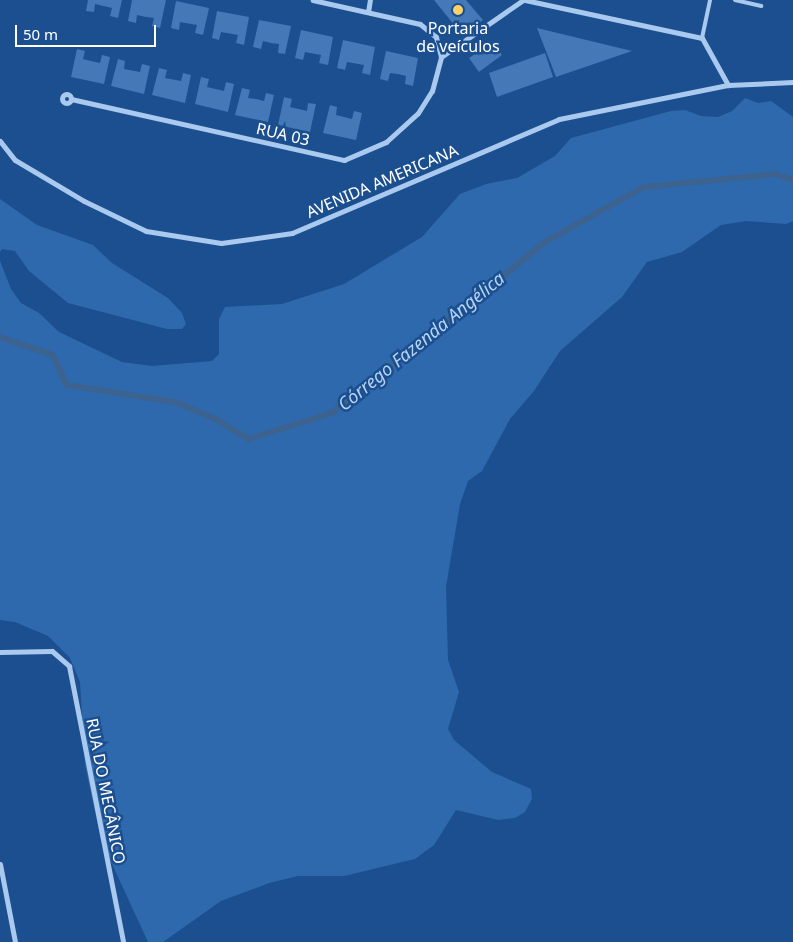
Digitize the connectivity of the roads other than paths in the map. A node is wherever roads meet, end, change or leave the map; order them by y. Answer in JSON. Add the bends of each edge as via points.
{"nodes":[{"id":1,"x":312,"y":0,"type":"edge"},
{"id":2,"x":370,"y":0,"type":"edge"},
{"id":3,"x":524,"y":0,"type":"edge"},
{"id":4,"x":710,"y":0,"type":"edge"},
{"id":5,"x":734,"y":0,"type":"edge"},
{"id":6,"x":761,"y":6,"type":"dead end"},
{"id":7,"x":368,"y":12,"type":"junction"},
{"id":8,"x":702,"y":38,"type":"junction"},
{"id":9,"x":441,"y":58,"type":"junction"},
{"id":10,"x":793,"y":82,"type":"edge"},
{"id":11,"x":728,"y":85,"type":"junction"},
{"id":12,"x":71,"y":99,"type":"dead end"},
{"id":13,"x":0,"y":141,"type":"edge"},
{"id":14,"x":0,"y":652,"type":"edge"},
{"id":15,"x":0,"y":864,"type":"edge"},
{"id":16,"x":15,"y":942,"type":"edge"},
{"id":17,"x":123,"y":942,"type":"edge"}],
"edges":[{"from":1,"to":7,"type":"street"},
{"from":2,"to":7,"type":"street"},
{"from":3,"to":8,"type":"street"},
{"from":3,"to":9,"type":"street"},
{"from":4,"to":8,"type":"lane"},
{"from":5,"to":6,"type":"lane"},
{"from":7,"to":9,"type":"street","via":[[420,24],[436,38]]},
{"from":8,"to":11,"type":"street"},
{"from":9,"to":12,"type":"street","name":"RUA 03","via":[[432,91],[418,113],[386,142],[344,160]]},
{"from":10,"to":11,"type":"street","name":"AVENIDA AMERICANA"},
{"from":11,"to":13,"type":"street","name":"AVENIDA AMERICANA","via":[[559,119],[292,233],[222,243],[146,231],[84,201],[15,160]]},
{"from":14,"to":17,"type":"street","name":"RUA DO MECÂNICO","via":[[52,651],[69,666]]},
{"from":15,"to":16,"type":"street"}]}
